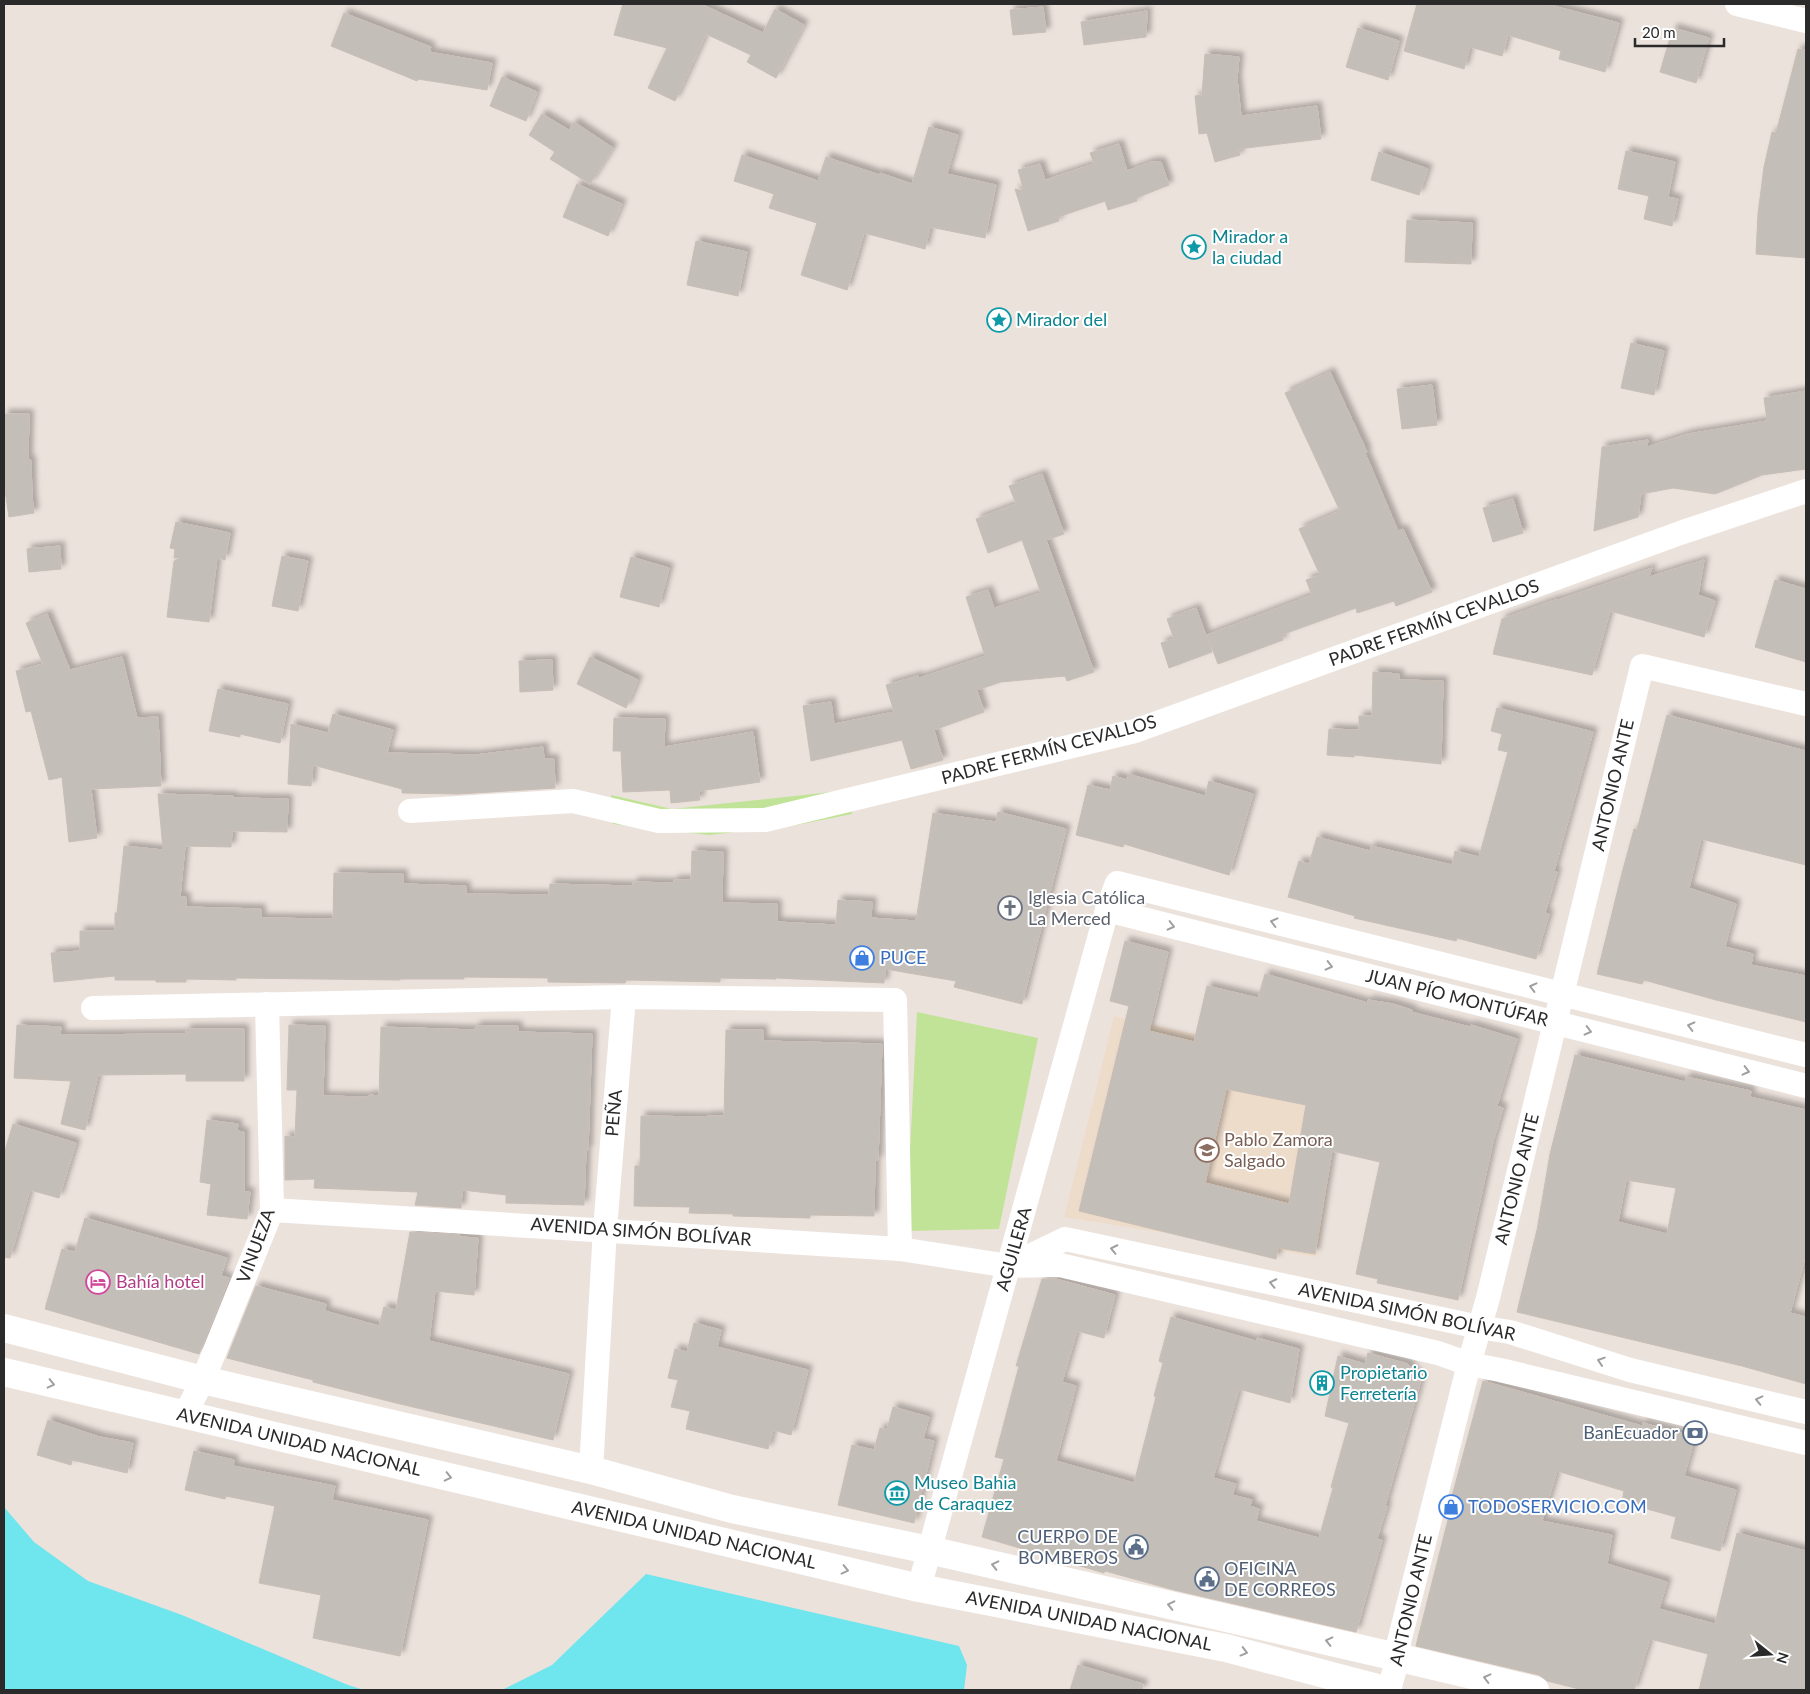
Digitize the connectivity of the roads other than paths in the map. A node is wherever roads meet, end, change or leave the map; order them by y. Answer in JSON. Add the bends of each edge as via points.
{"nodes":[{"id":1,"x":1737,"y":4,"type":"edge"},
{"id":2,"x":1782,"y":9,"type":"edge"},
{"id":3,"x":1806,"y":21,"type":"edge"},
{"id":4,"x":1806,"y":491,"type":"edge"},
{"id":5,"x":1806,"y":704,"type":"edge"},
{"id":6,"x":410,"y":810,"type":"dead end"},
{"id":7,"x":1118,"y":883,"type":"joint"},
{"id":8,"x":1107,"y":910,"type":"junction"},
{"id":9,"x":1563,"y":994,"type":"junction"},
{"id":10,"x":624,"y":998,"type":"junction"},
{"id":11,"x":267,"y":1004,"type":"junction"},
{"id":12,"x":93,"y":1008,"type":"dead end"},
{"id":13,"x":1555,"y":1023,"type":"junction"},
{"id":14,"x":1806,"y":1055,"type":"edge"},
{"id":15,"x":1806,"y":1086,"type":"edge"},
{"id":16,"x":272,"y":1210,"type":"junction"},
{"id":17,"x":605,"y":1229,"type":"junction"},
{"id":18,"x":900,"y":1249,"type":"junction"},
{"id":19,"x":1009,"y":1266,"type":"junction"},
{"id":20,"x":4,"y":1328,"type":"edge"},
{"id":21,"x":1479,"y":1328,"type":"junction"},
{"id":22,"x":1469,"y":1364,"type":"junction"},
{"id":23,"x":4,"y":1372,"type":"edge"},
{"id":24,"x":203,"y":1380,"type":"junction"},
{"id":25,"x":1806,"y":1412,"type":"edge"},
{"id":26,"x":184,"y":1416,"type":"junction"},
{"id":27,"x":1806,"y":1443,"type":"edge"},
{"id":28,"x":591,"y":1470,"type":"junction"},
{"id":29,"x":929,"y":1550,"type":"junction"},
{"id":30,"x":920,"y":1588,"type":"junction"},
{"id":31,"x":1398,"y":1657,"type":"junction"},
{"id":32,"x":1384,"y":1690,"type":"edge"},
{"id":33,"x":1389,"y":1690,"type":"edge"},
{"id":34,"x":1535,"y":1690,"type":"edge"}],
"edges":[{"from":1,"to":2,"type":"street"},
{"from":2,"to":3,"type":"street"},
{"from":4,"to":6,"type":"street","name":"PADRE FERMÍN CEVALLOS","via":[[1683,532],[1134,731],[765,820],[659,821],[573,801]]},
{"from":5,"to":9,"type":"street","name":"ANTONIO ANTE","via":[[1642,666]]},
{"from":7,"to":8,"type":"street","name":"AGUILERA"},
{"from":9,"to":7,"type":"street","name":"JUAN PÍO MONTÚFAR","one_way":true},
{"from":8,"to":13,"type":"street","name":"JUAN PÍO MONTÚFAR","one_way":true},
{"from":8,"to":19,"type":"street","name":"AGUILERA"},
{"from":9,"to":13,"type":"street","name":"ANTONIO ANTE"},
{"from":14,"to":9,"type":"street","name":"JUAN PÍO MONTÚFAR","one_way":true},
{"from":10,"to":11,"type":"street"},
{"from":10,"to":17,"type":"street","name":"PEÑA"},
{"from":10,"to":18,"type":"street","via":[[896,1000]]},
{"from":11,"to":12,"type":"street"},
{"from":11,"to":16,"type":"street","name":"VINUEZA"},
{"from":13,"to":15,"type":"street","name":"JUAN PÍO MONTÚFAR","one_way":true},
{"from":13,"to":21,"type":"street","name":"ANTONIO ANTE"},
{"from":16,"to":17,"type":"street","name":"AVENIDA SIMÓN BOLÍVAR"},
{"from":16,"to":24,"type":"street","name":"VINUEZA"},
{"from":17,"to":18,"type":"street","name":"AVENIDA SIMÓN BOLÍVAR"},
{"from":17,"to":28,"type":"street","name":"PEÑA"},
{"from":18,"to":19,"type":"street","name":"AVENIDA SIMÓN BOLÍVAR"},
{"from":21,"to":19,"type":"street","name":"AVENIDA SIMÓN BOLÍVAR","one_way":true,"via":[[1065,1239]]},
{"from":19,"to":22,"type":"street","name":"AVENIDA SIMÓN BOLÍVAR","via":[[1060,1265],[1438,1353]]},
{"from":19,"to":29,"type":"street","name":"AGUILERA"},
{"from":20,"to":24,"type":"main road"},
{"from":21,"to":22,"type":"street","name":"ANTONIO ANTE"},
{"from":25,"to":21,"type":"street","name":"AVENIDA SIMÓN BOLÍVAR","one_way":true,"via":[[1630,1370],[1510,1332]]},
{"from":22,"to":27,"type":"street","name":"AVENIDA SIMÓN BOLÍVAR"},
{"from":22,"to":31,"type":"street","name":"ANTONIO ANTE","via":[[1399,1642]]},
{"from":23,"to":26,"type":"main road","name":"AVENIDA UNIDAD NACIONAL","one_way":true},
{"from":24,"to":26,"type":"street","name":"VINUEZA"},
{"from":24,"to":28,"type":"main road"},
{"from":26,"to":30,"type":"main road","name":"AVENIDA UNIDAD NACIONAL","one_way":true},
{"from":28,"to":29,"type":"main road","via":[[732,1509]]},
{"from":29,"to":30,"type":"street","name":"AGUILERA"},
{"from":31,"to":29,"type":"main road","one_way":true},
{"from":30,"to":32,"type":"main road","name":"AVENIDA UNIDAD NACIONAL","one_way":true,"via":[[1226,1648]]},
{"from":31,"to":33,"type":"street","name":"ANTONIO ANTE"},
{"from":34,"to":31,"type":"main road","one_way":true}]}
